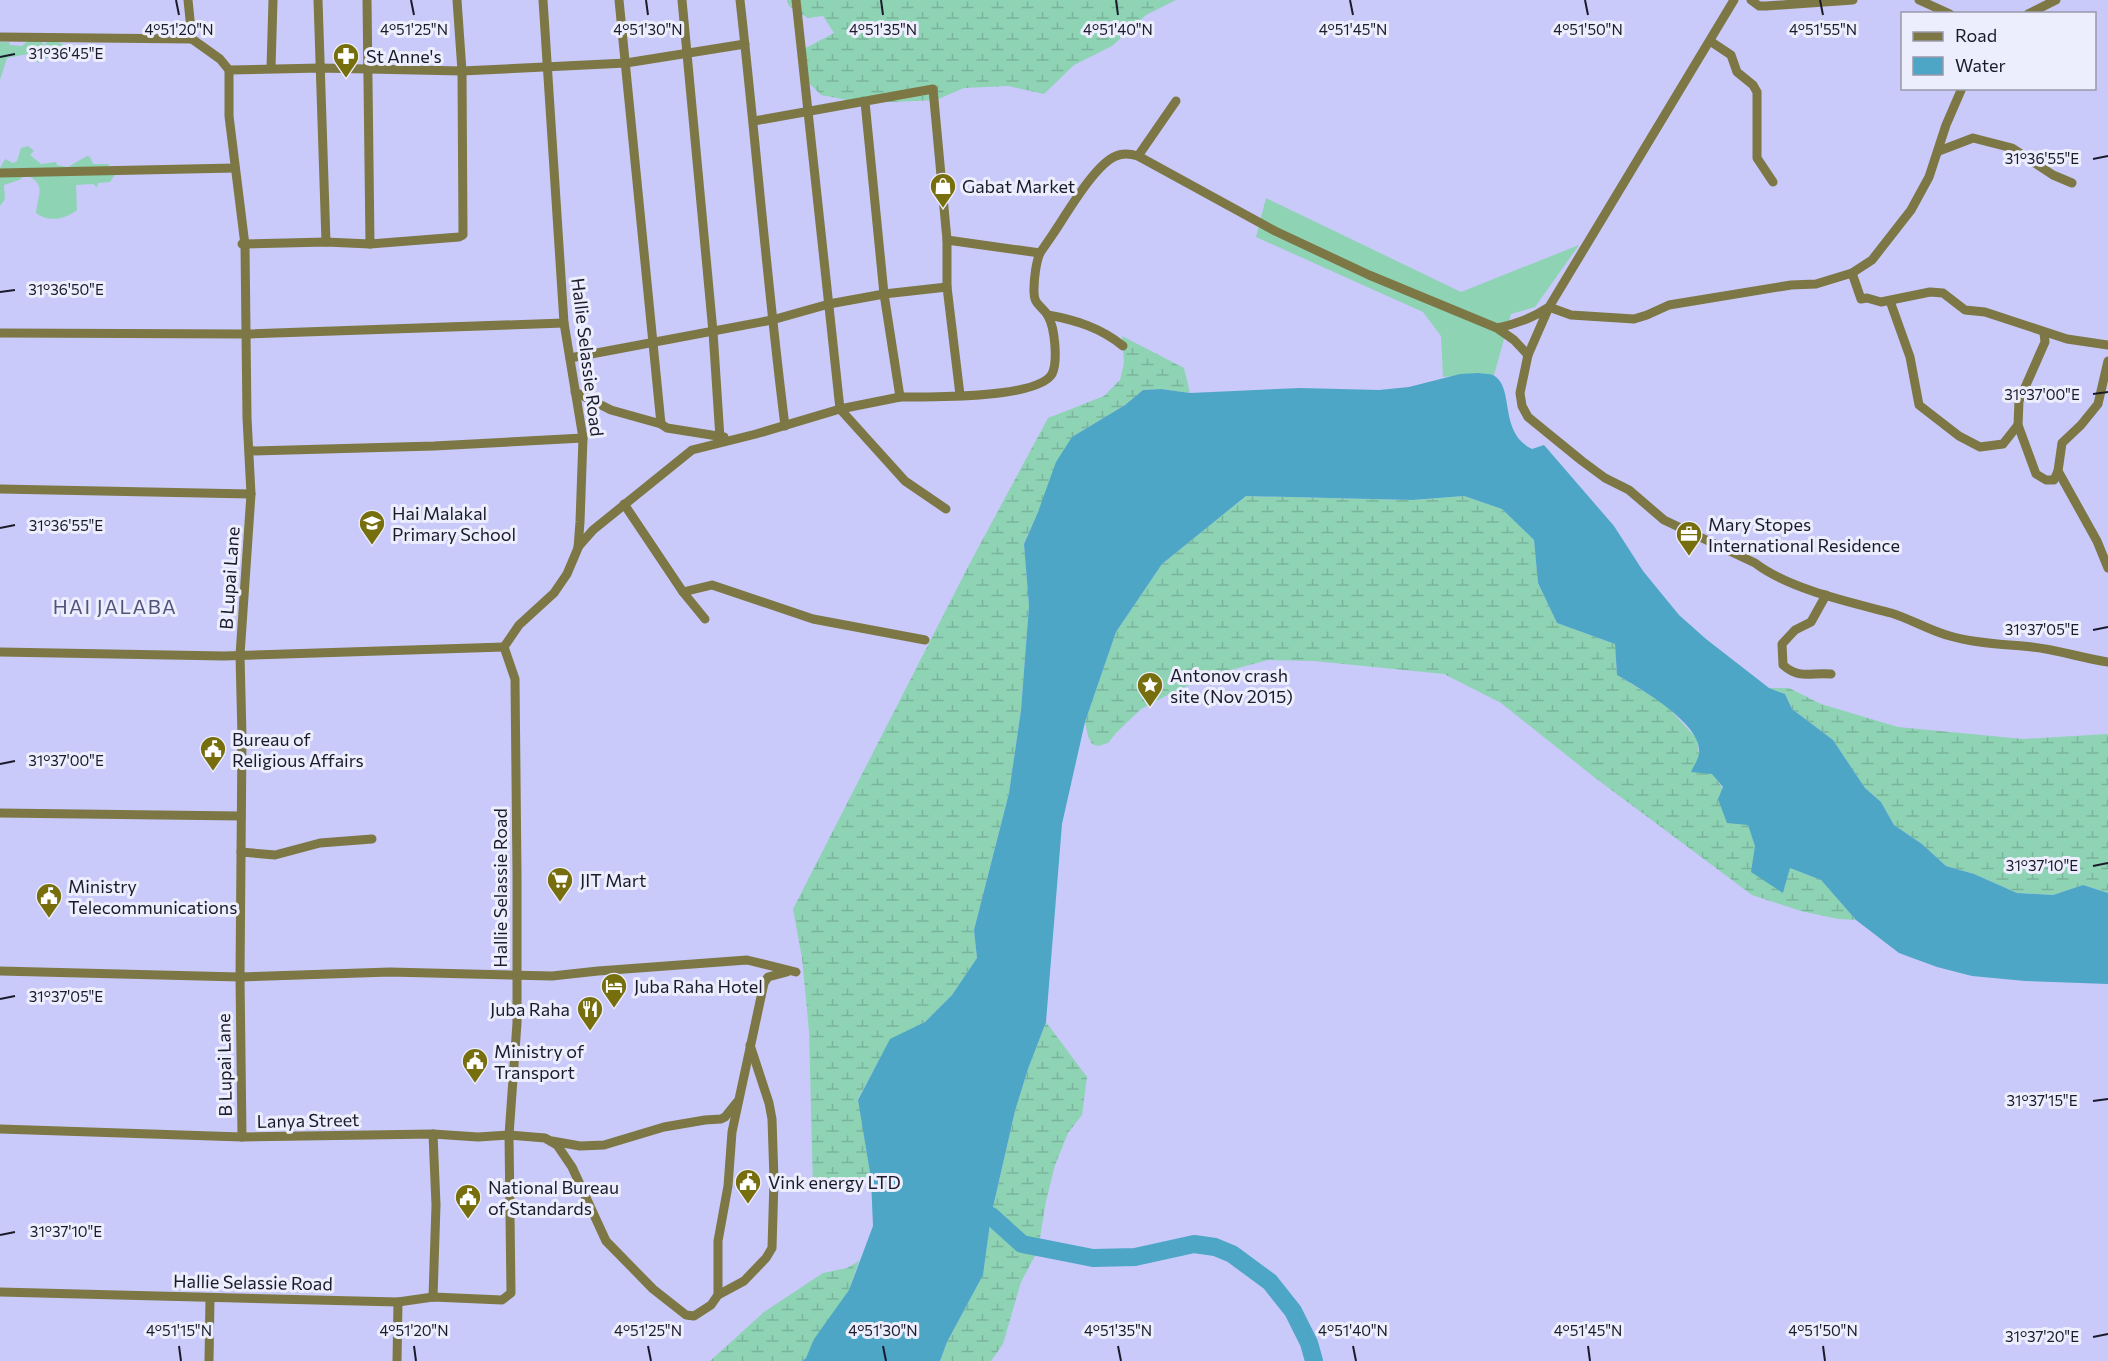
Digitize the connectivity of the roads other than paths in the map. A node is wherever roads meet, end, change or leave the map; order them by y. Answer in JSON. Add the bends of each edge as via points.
{"nodes":[{"id":1,"x":188,"y":0,"type":"edge"},
{"id":2,"x":273,"y":0,"type":"edge"},
{"id":3,"x":318,"y":0,"type":"edge"},
{"id":4,"x":367,"y":0,"type":"edge"},
{"id":5,"x":457,"y":0,"type":"edge"},
{"id":6,"x":543,"y":0,"type":"edge"},
{"id":7,"x":619,"y":0,"type":"edge"},
{"id":8,"x":682,"y":0,"type":"edge"},
{"id":9,"x":740,"y":0,"type":"edge"},
{"id":10,"x":796,"y":0,"type":"edge"},
{"id":11,"x":1734,"y":0,"type":"edge"},
{"id":12,"x":1751,"y":0,"type":"edge"},
{"id":13,"x":1853,"y":0,"type":"edge"},
{"id":14,"x":1919,"y":0,"type":"edge"},
{"id":15,"x":2056,"y":0,"type":"edge"},
{"id":16,"x":1946,"y":12,"type":"edge"},
{"id":17,"x":2032,"y":12,"type":"edge"},
{"id":18,"x":0,"y":37,"type":"edge"},
{"id":19,"x":192,"y":39,"type":"junction"},
{"id":20,"x":1710,"y":41,"type":"junction"},
{"id":21,"x":745,"y":44,"type":"junction"},
{"id":22,"x":688,"y":53,"type":"junction"},
{"id":23,"x":626,"y":63,"type":"junction"},
{"id":24,"x":546,"y":66,"type":"junction"},
{"id":25,"x":272,"y":68,"type":"junction"},
{"id":26,"x":320,"y":68,"type":"junction"},
{"id":27,"x":229,"y":70,"type":"junction"},
{"id":28,"x":369,"y":70,"type":"junction"},
{"id":29,"x":462,"y":71,"type":"junction"},
{"id":30,"x":1961,"y":90,"type":"edge"},
{"id":31,"x":1176,"y":101,"type":"dead end"},
{"id":32,"x":865,"y":102,"type":"junction"},
{"id":33,"x":808,"y":112,"type":"junction"},
{"id":34,"x":754,"y":121,"type":"junction"},
{"id":35,"x":1939,"y":151,"type":"junction"},
{"id":36,"x":1138,"y":156,"type":"junction"},
{"id":37,"x":235,"y":168,"type":"junction"},
{"id":38,"x":0,"y":173,"type":"edge"},
{"id":39,"x":1773,"y":182,"type":"dead end"},
{"id":40,"x":2072,"y":183,"type":"dead end"},
{"id":41,"x":946,"y":240,"type":"junction"},
{"id":42,"x":326,"y":242,"type":"junction"},
{"id":43,"x":370,"y":244,"type":"junction"},
{"id":44,"x":245,"y":245,"type":"junction"},
{"id":45,"x":1040,"y":253,"type":"junction"},
{"id":46,"x":1852,"y":273,"type":"junction"},
{"id":47,"x":947,"y":287,"type":"junction"},
{"id":48,"x":884,"y":294,"type":"junction"},
{"id":49,"x":1890,"y":301,"type":"junction"},
{"id":50,"x":829,"y":304,"type":"junction"},
{"id":51,"x":1549,"y":307,"type":"junction"},
{"id":52,"x":1048,"y":315,"type":"junction"},
{"id":53,"x":772,"y":320,"type":"junction"},
{"id":54,"x":564,"y":322,"type":"junction"},
{"id":55,"x":1497,"y":328,"type":"junction"},
{"id":56,"x":713,"y":332,"type":"junction"},
{"id":57,"x":0,"y":333,"type":"edge"},
{"id":58,"x":2044,"y":333,"type":"junction"},
{"id":59,"x":247,"y":334,"type":"junction"},
{"id":60,"x":653,"y":342,"type":"junction"},
{"id":61,"x":2108,"y":345,"type":"edge"},
{"id":62,"x":1123,"y":346,"type":"dead end"},
{"id":63,"x":1528,"y":355,"type":"junction"},
{"id":64,"x":570,"y":358,"type":"junction"},
{"id":65,"x":2108,"y":361,"type":"edge"},
{"id":66,"x":574,"y":392,"type":"junction"},
{"id":67,"x":960,"y":395,"type":"junction"},
{"id":68,"x":900,"y":396,"type":"junction"},
{"id":69,"x":840,"y":410,"type":"junction"},
{"id":70,"x":661,"y":424,"type":"junction"},
{"id":71,"x":2018,"y":425,"type":"junction"},
{"id":72,"x":785,"y":426,"type":"junction"},
{"id":73,"x":756,"y":434,"type":"junction"},
{"id":74,"x":583,"y":438,"type":"junction"},
{"id":75,"x":720,"y":438,"type":"junction"},
{"id":76,"x":250,"y":451,"type":"junction"},
{"id":77,"x":2058,"y":471,"type":"junction"},
{"id":78,"x":0,"y":489,"type":"edge"},
{"id":79,"x":251,"y":494,"type":"junction"},
{"id":80,"x":624,"y":504,"type":"junction"},
{"id":81,"x":946,"y":509,"type":"dead end"},
{"id":82,"x":578,"y":548,"type":"junction"},
{"id":83,"x":2108,"y":568,"type":"edge"},
{"id":84,"x":683,"y":591,"type":"junction"},
{"id":85,"x":1826,"y":595,"type":"junction"},
{"id":86,"x":705,"y":619,"type":"dead end"},
{"id":87,"x":925,"y":640,"type":"dead end"},
{"id":88,"x":504,"y":647,"type":"junction"},
{"id":89,"x":0,"y":652,"type":"edge"},
{"id":90,"x":240,"y":655,"type":"junction"},
{"id":91,"x":2108,"y":662,"type":"edge"},
{"id":92,"x":1831,"y":674,"type":"dead end"},
{"id":93,"x":0,"y":813,"type":"edge"},
{"id":94,"x":241,"y":816,"type":"junction"},
{"id":95,"x":372,"y":838,"type":"dead end"},
{"id":96,"x":241,"y":852,"type":"junction"},
{"id":97,"x":0,"y":971,"type":"edge"},
{"id":98,"x":517,"y":975,"type":"junction"},
{"id":99,"x":240,"y":977,"type":"junction"},
{"id":100,"x":750,"y":1045,"type":"junction"},
{"id":101,"x":738,"y":1100,"type":"junction"},
{"id":102,"x":0,"y":1129,"type":"edge"},
{"id":103,"x":433,"y":1134,"type":"junction"},
{"id":104,"x":509,"y":1135,"type":"junction"},
{"id":105,"x":242,"y":1137,"type":"junction"},
{"id":106,"x":550,"y":1140,"type":"junction"},
{"id":107,"x":0,"y":1292,"type":"edge"},
{"id":108,"x":718,"y":1295,"type":"junction"},
{"id":109,"x":432,"y":1297,"type":"junction"},
{"id":110,"x":210,"y":1298,"type":"junction"},
{"id":111,"x":398,"y":1302,"type":"junction"},
{"id":112,"x":209,"y":1361,"type":"edge"},
{"id":113,"x":397,"y":1361,"type":"edge"}],
"edges":[{"from":1,"to":19,"type":"street"},
{"from":2,"to":25,"type":"street"},
{"from":3,"to":26,"type":"street"},
{"from":4,"to":28,"type":"street"},
{"from":5,"to":29,"type":"street"},
{"from":6,"to":24,"type":"street","name":"Hallie Selassie Road"},
{"from":7,"to":23,"type":"street"},
{"from":8,"to":22,"type":"street"},
{"from":9,"to":21,"type":"street"},
{"from":10,"to":33,"type":"street"},
{"from":11,"to":20,"type":"street"},
{"from":12,"to":13,"type":"street","via":[[1759,6]]},
{"from":14,"to":16,"type":"street"},
{"from":15,"to":17,"type":"street"},
{"from":18,"to":19,"type":"street"},
{"from":19,"to":27,"type":"street"},
{"from":20,"to":39,"type":"street","via":[[1731,54],[1737,72],[1757,92],[1757,158]]},
{"from":20,"to":51,"type":"street"},
{"from":21,"to":22,"type":"street"},
{"from":21,"to":34,"type":"street"},
{"from":22,"to":23,"type":"street"},
{"from":22,"to":56,"type":"street"},
{"from":23,"to":24,"type":"street"},
{"from":23,"to":60,"type":"street"},
{"from":24,"to":29,"type":"street"},
{"from":24,"to":54,"type":"street","name":"Hallie Selassie Road"},
{"from":25,"to":26,"type":"street"},
{"from":25,"to":27,"type":"street"},
{"from":26,"to":28,"type":"street"},
{"from":26,"to":42,"type":"street"},
{"from":27,"to":37,"type":"street","name":"B Lupai Lane"},
{"from":28,"to":29,"type":"street"},
{"from":28,"to":43,"type":"street"},
{"from":29,"to":43,"type":"street","via":[[463,235]]},
{"from":30,"to":35,"type":"street"},
{"from":31,"to":36,"type":"street"},
{"from":32,"to":33,"type":"street"},
{"from":32,"to":41,"type":"street","via":[[933,89]]},
{"from":32,"to":48,"type":"street"},
{"from":33,"to":34,"type":"street"},
{"from":33,"to":50,"type":"street"},
{"from":34,"to":53,"type":"street"},
{"from":35,"to":40,"type":"street","via":[[1973,138],[2012,148]]},
{"from":35,"to":46,"type":"street","via":[[1911,210],[1872,260]]},
{"from":36,"to":45,"type":"street","via":[[1116,156],[1106,162]]},
{"from":36,"to":55,"type":"street","via":[[1275,231]]},
{"from":37,"to":38,"type":"street"},
{"from":37,"to":44,"type":"street","name":"B Lupai Lane"},
{"from":41,"to":45,"type":"street"},
{"from":41,"to":47,"type":"street"},
{"from":42,"to":43,"type":"street"},
{"from":42,"to":44,"type":"street","via":[[242,244]]},
{"from":44,"to":59,"type":"street","name":"B Lupai Lane"},
{"from":45,"to":52,"type":"street","via":[[1034,300]]},
{"from":46,"to":49,"type":"street","via":[[1861,299]]},
{"from":46,"to":51,"type":"street","via":[[1816,284],[1669,304],[1634,319],[1571,315]]},
{"from":47,"to":48,"type":"street"},
{"from":47,"to":67,"type":"street"},
{"from":48,"to":50,"type":"street"},
{"from":48,"to":68,"type":"street"},
{"from":49,"to":58,"type":"street","via":[[1943,293],[1965,310],[1985,312]]},
{"from":49,"to":71,"type":"street","via":[[1910,357],[1919,405],[1980,447],[2003,444]]},
{"from":50,"to":53,"type":"street"},
{"from":50,"to":69,"type":"street"},
{"from":51,"to":55,"type":"street","via":[[1518,323]]},
{"from":51,"to":63,"type":"street"},
{"from":52,"to":62,"type":"street","via":[[1084,324]]},
{"from":52,"to":67,"type":"street","via":[[1056,358],[1051,375],[1030,388]]},
{"from":53,"to":56,"type":"street"},
{"from":53,"to":72,"type":"street"},
{"from":54,"to":59,"type":"street"},
{"from":54,"to":64,"type":"street","name":"Hallie Selassie Road"},
{"from":55,"to":63,"type":"street"},
{"from":56,"to":60,"type":"street"},
{"from":56,"to":75,"type":"street"},
{"from":57,"to":59,"type":"street"},
{"from":58,"to":61,"type":"street"},
{"from":58,"to":71,"type":"street","via":[[2044,342],[2019,400]]},
{"from":59,"to":76,"type":"street","name":"B Lupai Lane"},
{"from":60,"to":64,"type":"street"},
{"from":60,"to":70,"type":"street"},
{"from":63,"to":85,"type":"street","via":[[1520,393],[1522,406],[1528,417],[1550,435],[1605,478],[1629,490],[1664,520],[1767,572]]},
{"from":64,"to":66,"type":"street","name":"Hallie Selassie Road"},
{"from":65,"to":77,"type":"street","via":[[2097,404],[2062,443]]},
{"from":66,"to":70,"type":"street","via":[[611,410]]},
{"from":66,"to":74,"type":"street","name":"Hallie Selassie Road"},
{"from":67,"to":68,"type":"street"},
{"from":68,"to":69,"type":"street"},
{"from":69,"to":72,"type":"street"},
{"from":69,"to":81,"type":"street","via":[[905,481]]},
{"from":70,"to":75,"type":"street"},
{"from":71,"to":77,"type":"street","via":[[2036,474],[2054,480]]},
{"from":72,"to":73,"type":"street"},
{"from":73,"to":75,"type":"street"},
{"from":73,"to":80,"type":"street","via":[[692,450]]},
{"from":74,"to":76,"type":"street"},
{"from":74,"to":82,"type":"street","name":"Hallie Selassie Road"},
{"from":76,"to":79,"type":"street","name":"B Lupai Lane"},
{"from":77,"to":83,"type":"street"},
{"from":78,"to":79,"type":"street"},
{"from":79,"to":90,"type":"street","name":"B Lupai Lane"},
{"from":80,"to":82,"type":"street"},
{"from":80,"to":84,"type":"street"},
{"from":82,"to":88,"type":"street","name":"Hallie Selassie Road","via":[[554,593],[519,625]]},
{"from":84,"to":86,"type":"street"},
{"from":84,"to":87,"type":"street","via":[[712,585],[813,619]]},
{"from":85,"to":91,"type":"street","via":[[1892,614],[1948,636],[2066,652]]},
{"from":85,"to":92,"type":"street","via":[[1811,622],[1795,630],[1782,645],[1782,664],[1790,671],[1808,676]]},
{"from":88,"to":90,"type":"street"},
{"from":88,"to":98,"type":"street","name":"Hallie Selassie Road","via":[[514,679]]},
{"from":89,"to":90,"type":"street"},
{"from":90,"to":94,"type":"street","name":"B Lupai Lane"},
{"from":93,"to":94,"type":"street"},
{"from":94,"to":96,"type":"street","name":"B Lupai Lane"},
{"from":95,"to":96,"type":"street","via":[[320,843],[275,855]]},
{"from":96,"to":99,"type":"street","name":"B Lupai Lane"},
{"from":97,"to":99,"type":"street"},
{"from":98,"to":99,"type":"street","via":[[390,972]]},
{"from":98,"to":100,"type":"street","via":[[552,976],[747,960],[796,972],[768,977],[764,983]]},
{"from":98,"to":104,"type":"street","name":"Hallie Selassie Road"},
{"from":99,"to":105,"type":"street","name":"B Lupai Lane"},
{"from":100,"to":101,"type":"street"},
{"from":100,"to":108,"type":"street","via":[[772,1119],[772,1248],[744,1281]]},
{"from":101,"to":106,"type":"street","name":"Lanya Street","via":[[721,1119],[671,1125],[604,1145],[580,1146]]},
{"from":101,"to":108,"type":"street","via":[[718,1241]]},
{"from":102,"to":105,"type":"street","name":"Lanya Street"},
{"from":103,"to":104,"type":"street","name":"Lanya Street"},
{"from":103,"to":105,"type":"street","name":"Lanya Street"},
{"from":103,"to":109,"type":"street","via":[[436,1205]]},
{"from":104,"to":106,"type":"street","name":"Lanya Street"},
{"from":104,"to":109,"type":"street","name":"Hallie Selassie Road","via":[[511,1293],[502,1300]]},
{"from":106,"to":108,"type":"street","via":[[572,1167],[606,1241],[647,1283],[690,1316],[703,1311]]},
{"from":107,"to":110,"type":"street","name":"Hallie Selassie Road"},
{"from":109,"to":111,"type":"street","name":"Hallie Selassie Road"},
{"from":110,"to":111,"type":"street","name":"Hallie Selassie Road"},
{"from":110,"to":112,"type":"street"},
{"from":111,"to":113,"type":"street"}]}
